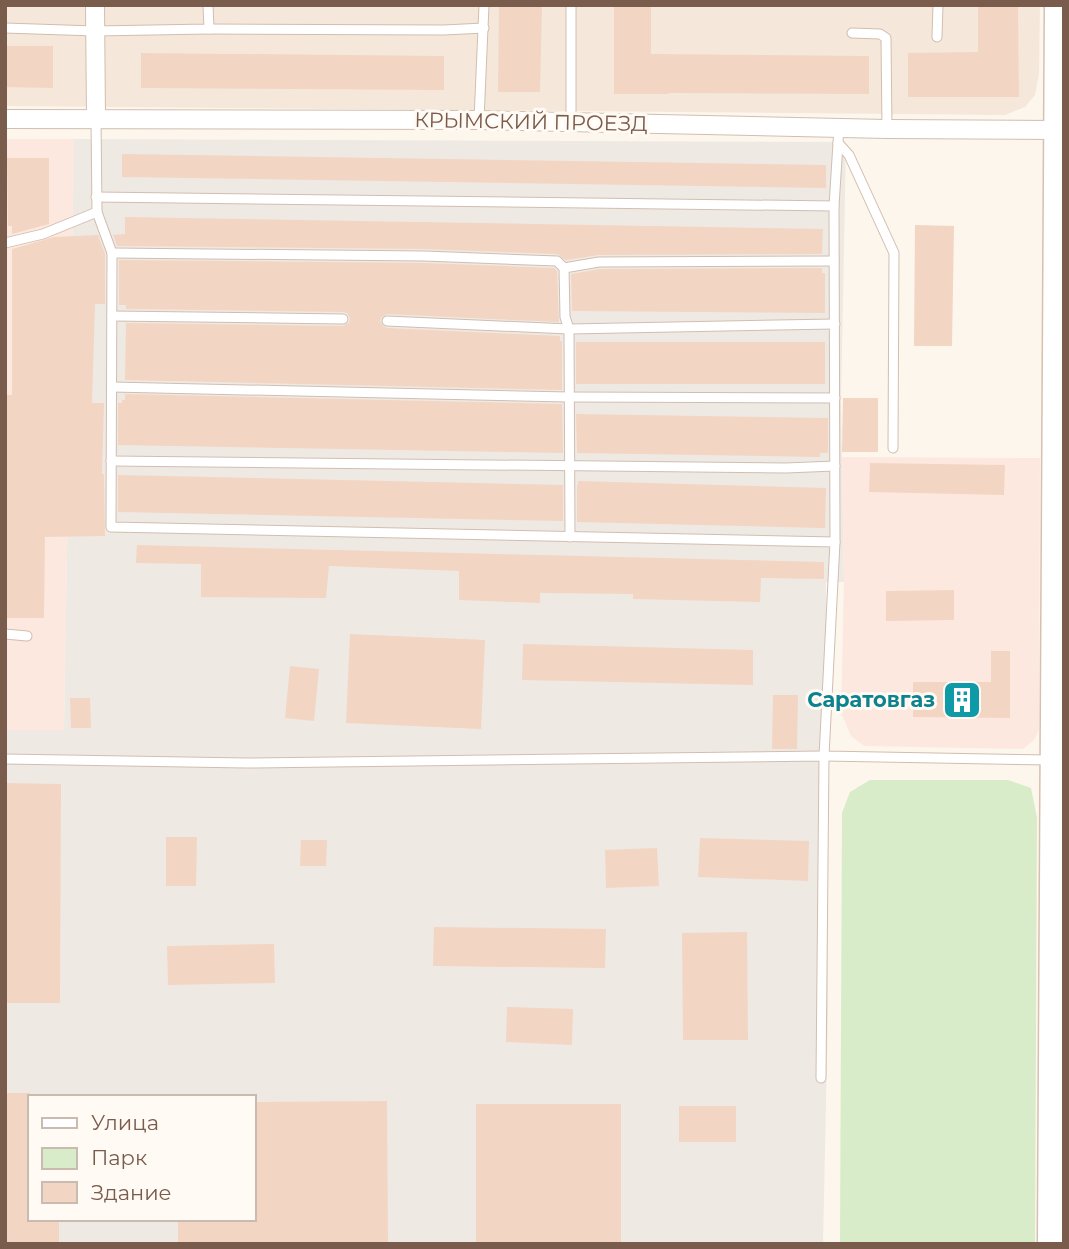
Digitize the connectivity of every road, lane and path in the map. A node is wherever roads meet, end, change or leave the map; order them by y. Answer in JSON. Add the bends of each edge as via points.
{"nodes":[{"id":1,"x":95,"y":5,"type":"edge"},
{"id":2,"x":208,"y":5,"type":"edge"},
{"id":3,"x":484,"y":5,"type":"edge"},
{"id":4,"x":571,"y":5,"type":"edge"},
{"id":5,"x":938,"y":5,"type":"edge"},
{"id":6,"x":1057,"y":5,"type":"edge"},
{"id":7,"x":5,"y":28,"type":"edge"},
{"id":8,"x":484,"y":28,"type":"junction"},
{"id":9,"x":209,"y":29,"type":"junction"},
{"id":10,"x":95,"y":31,"type":"junction"},
{"id":11,"x":852,"y":33,"type":"dead end"},
{"id":12,"x":937,"y":37,"type":"dead end"},
{"id":13,"x":5,"y":119,"type":"edge"},
{"id":14,"x":96,"y":119,"type":"junction"},
{"id":15,"x":479,"y":120,"type":"junction"},
{"id":16,"x":571,"y":123,"type":"junction"},
{"id":17,"x":887,"y":129,"type":"junction"},
{"id":18,"x":1056,"y":130,"type":"junction"},
{"id":19,"x":838,"y":135,"type":"junction"},
{"id":20,"x":96,"y":197,"type":"junction"},
{"id":21,"x":834,"y":206,"type":"junction"},
{"id":22,"x":97,"y":212,"type":"junction"},
{"id":23,"x":5,"y":243,"type":"edge"},
{"id":24,"x":112,"y":253,"type":"junction"},
{"id":25,"x":834,"y":261,"type":"junction"},
{"id":26,"x":565,"y":268,"type":"junction"},
{"id":27,"x":112,"y":316,"type":"junction"},
{"id":28,"x":343,"y":318,"type":"dead end"},
{"id":29,"x":387,"y":320,"type":"dead end"},
{"id":30,"x":835,"y":324,"type":"junction"},
{"id":31,"x":569,"y":328,"type":"junction"},
{"id":32,"x":112,"y":387,"type":"junction"},
{"id":33,"x":569,"y":397,"type":"junction"},
{"id":34,"x":835,"y":398,"type":"junction"},
{"id":35,"x":893,"y":448,"type":"dead end"},
{"id":36,"x":111,"y":461,"type":"junction"},
{"id":37,"x":569,"y":466,"type":"junction"},
{"id":38,"x":835,"y":466,"type":"junction"},
{"id":39,"x":569,"y":537,"type":"junction"},
{"id":40,"x":835,"y":542,"type":"junction"},
{"id":41,"x":5,"y":634,"type":"edge"},
{"id":42,"x":27,"y":636,"type":"dead end"},
{"id":43,"x":824,"y":756,"type":"junction"},
{"id":44,"x":5,"y":760,"type":"edge"},
{"id":45,"x":1053,"y":760,"type":"junction"},
{"id":46,"x":821,"y":1077,"type":"dead end"},
{"id":47,"x":1050,"y":1244,"type":"edge"}],
"edges":[{"from":1,"to":10,"type":"street"},
{"from":2,"to":9,"type":"lane"},
{"from":3,"to":8,"type":"lane"},
{"from":4,"to":16,"type":"lane"},
{"from":5,"to":12,"type":"lane"},
{"from":6,"to":18,"type":"main road"},
{"from":7,"to":10,"type":"lane"},
{"from":8,"to":9,"type":"lane"},
{"from":8,"to":15,"type":"lane"},
{"from":9,"to":10,"type":"lane"},
{"from":10,"to":14,"type":"street"},
{"from":11,"to":17,"type":"lane","via":[[886,38]]},
{"from":13,"to":14,"type":"street","name":"КРЫМСКИЙ ПРОЕЗД"},
{"from":14,"to":15,"type":"street","name":"КРЫМСКИЙ ПРОЕЗД"},
{"from":14,"to":20,"type":"lane"},
{"from":15,"to":16,"type":"street","name":"КРЫМСКИЙ ПРОЕЗД"},
{"from":16,"to":19,"type":"street","name":"КРЫМСКИЙ ПРОЕЗД"},
{"from":17,"to":18,"type":"street","name":"КРЫМСКИЙ ПРОЕЗД"},
{"from":17,"to":19,"type":"street","name":"КРЫМСКИЙ ПРОЕЗД"},
{"from":18,"to":45,"type":"main road"},
{"from":19,"to":21,"type":"lane"},
{"from":19,"to":35,"type":"lane","via":[[894,253]]},
{"from":20,"to":21,"type":"lane"},
{"from":20,"to":22,"type":"lane"},
{"from":21,"to":25,"type":"lane"},
{"from":22,"to":23,"type":"lane","via":[[43,234]]},
{"from":22,"to":24,"type":"lane"},
{"from":24,"to":26,"type":"lane","via":[[424,256],[557,261]]},
{"from":24,"to":27,"type":"lane"},
{"from":25,"to":26,"type":"lane","via":[[599,262]]},
{"from":25,"to":30,"type":"lane"},
{"from":26,"to":31,"type":"lane"},
{"from":27,"to":28,"type":"lane"},
{"from":27,"to":32,"type":"lane"},
{"from":29,"to":31,"type":"lane"},
{"from":30,"to":31,"type":"lane"},
{"from":30,"to":34,"type":"lane"},
{"from":31,"to":33,"type":"lane"},
{"from":32,"to":33,"type":"lane"},
{"from":32,"to":36,"type":"lane"},
{"from":33,"to":34,"type":"lane"},
{"from":33,"to":37,"type":"lane"},
{"from":34,"to":38,"type":"lane"},
{"from":36,"to":37,"type":"lane"},
{"from":36,"to":39,"type":"lane","via":[[111,527]]},
{"from":37,"to":38,"type":"lane"},
{"from":37,"to":39,"type":"lane"},
{"from":38,"to":40,"type":"lane"},
{"from":39,"to":40,"type":"lane"},
{"from":40,"to":43,"type":"lane"},
{"from":41,"to":42,"type":"lane"},
{"from":43,"to":44,"type":"lane","via":[[246,763]]},
{"from":43,"to":45,"type":"lane"},
{"from":43,"to":46,"type":"lane"},
{"from":45,"to":47,"type":"main road"}]}
